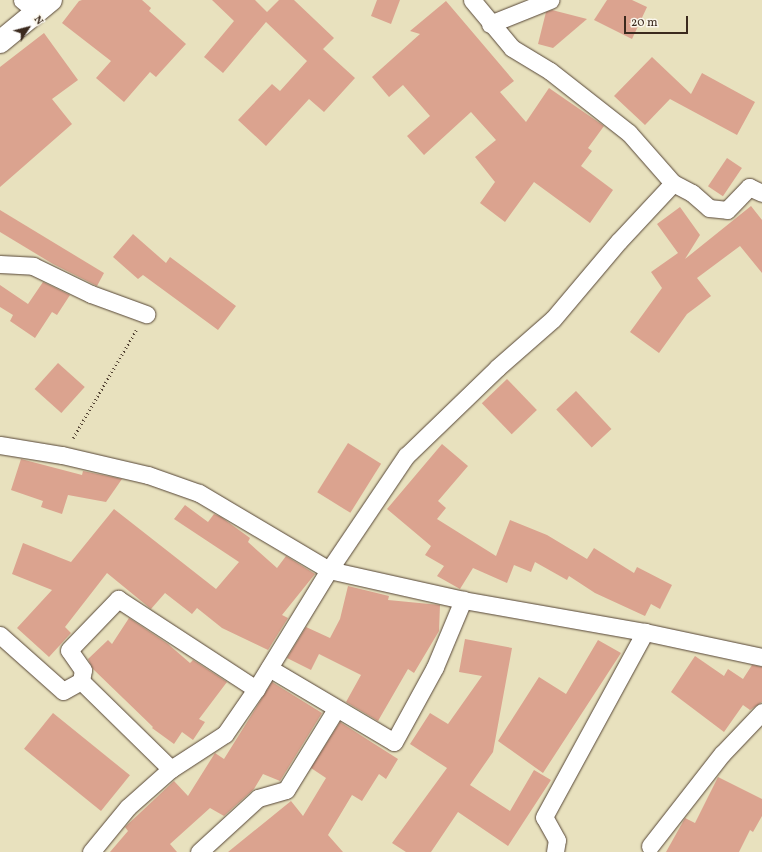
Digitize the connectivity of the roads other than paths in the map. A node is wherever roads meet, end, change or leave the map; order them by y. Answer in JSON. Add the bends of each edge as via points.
{"nodes":[{"id":1,"x":472,"y":0,"type":"edge"},
{"id":2,"x":550,"y":0,"type":"edge"},
{"id":3,"x":37,"y":4,"type":"edge"},
{"id":4,"x":490,"y":24,"type":"junction"},
{"id":5,"x":0,"y":42,"type":"edge"},
{"id":6,"x":673,"y":184,"type":"junction"},
{"id":7,"x":762,"y":193,"type":"edge"},
{"id":8,"x":0,"y":264,"type":"edge"},
{"id":9,"x":146,"y":314,"type":"road end"},
{"id":10,"x":0,"y":445,"type":"edge"},
{"id":11,"x":329,"y":570,"type":"junction"},
{"id":12,"x":463,"y":600,"type":"junction"},
{"id":13,"x":645,"y":632,"type":"junction"},
{"id":14,"x":0,"y":635,"type":"edge"},
{"id":15,"x":762,"y":657,"type":"edge"},
{"id":16,"x":269,"y":668,"type":"junction"},
{"id":17,"x":82,"y":682,"type":"junction"},
{"id":18,"x":256,"y":689,"type":"junction"},
{"id":19,"x":336,"y":709,"type":"junction"},
{"id":20,"x":762,"y":712,"type":"edge"},
{"id":21,"x":171,"y":769,"type":"junction"},
{"id":22,"x":650,"y":846,"type":"dead end"},
{"id":23,"x":91,"y":852,"type":"edge"},
{"id":24,"x":199,"y":852,"type":"edge"},
{"id":25,"x":555,"y":852,"type":"edge"}],
"edges":[{"from":1,"to":4,"type":"street"},
{"from":2,"to":4,"type":"street"},
{"from":3,"to":5,"type":"main road"},
{"from":4,"to":6,"type":"street","via":[[512,48],[550,71],[629,133]]},
{"from":6,"to":7,"type":"street","via":[[692,193],[709,208],[727,210],[748,187]]},
{"from":6,"to":11,"type":"street","via":[[619,241],[553,319],[497,368],[406,456]]},
{"from":8,"to":9,"type":"street","via":[[33,266],[91,294]]},
{"from":10,"to":11,"type":"street","via":[[62,455],[148,475],[199,493]]},
{"from":11,"to":12,"type":"street"},
{"from":11,"to":16,"type":"street"},
{"from":12,"to":13,"type":"street"},
{"from":12,"to":19,"type":"street","via":[[435,667],[394,742]]},
{"from":13,"to":15,"type":"street"},
{"from":13,"to":25,"type":"street","via":[[544,817],[557,840]]},
{"from":14,"to":17,"type":"street","via":[[63,691]]},
{"from":16,"to":18,"type":"street"},
{"from":16,"to":19,"type":"street"},
{"from":17,"to":18,"type":"street","via":[[83,670],[69,650],[118,599]]},
{"from":17,"to":21,"type":"street"},
{"from":18,"to":21,"type":"street","via":[[225,734]]},
{"from":19,"to":24,"type":"street","via":[[286,790],[258,798]]},
{"from":20,"to":22,"type":"street","via":[[722,754]]},
{"from":21,"to":23,"type":"street","via":[[128,807]]}]}
